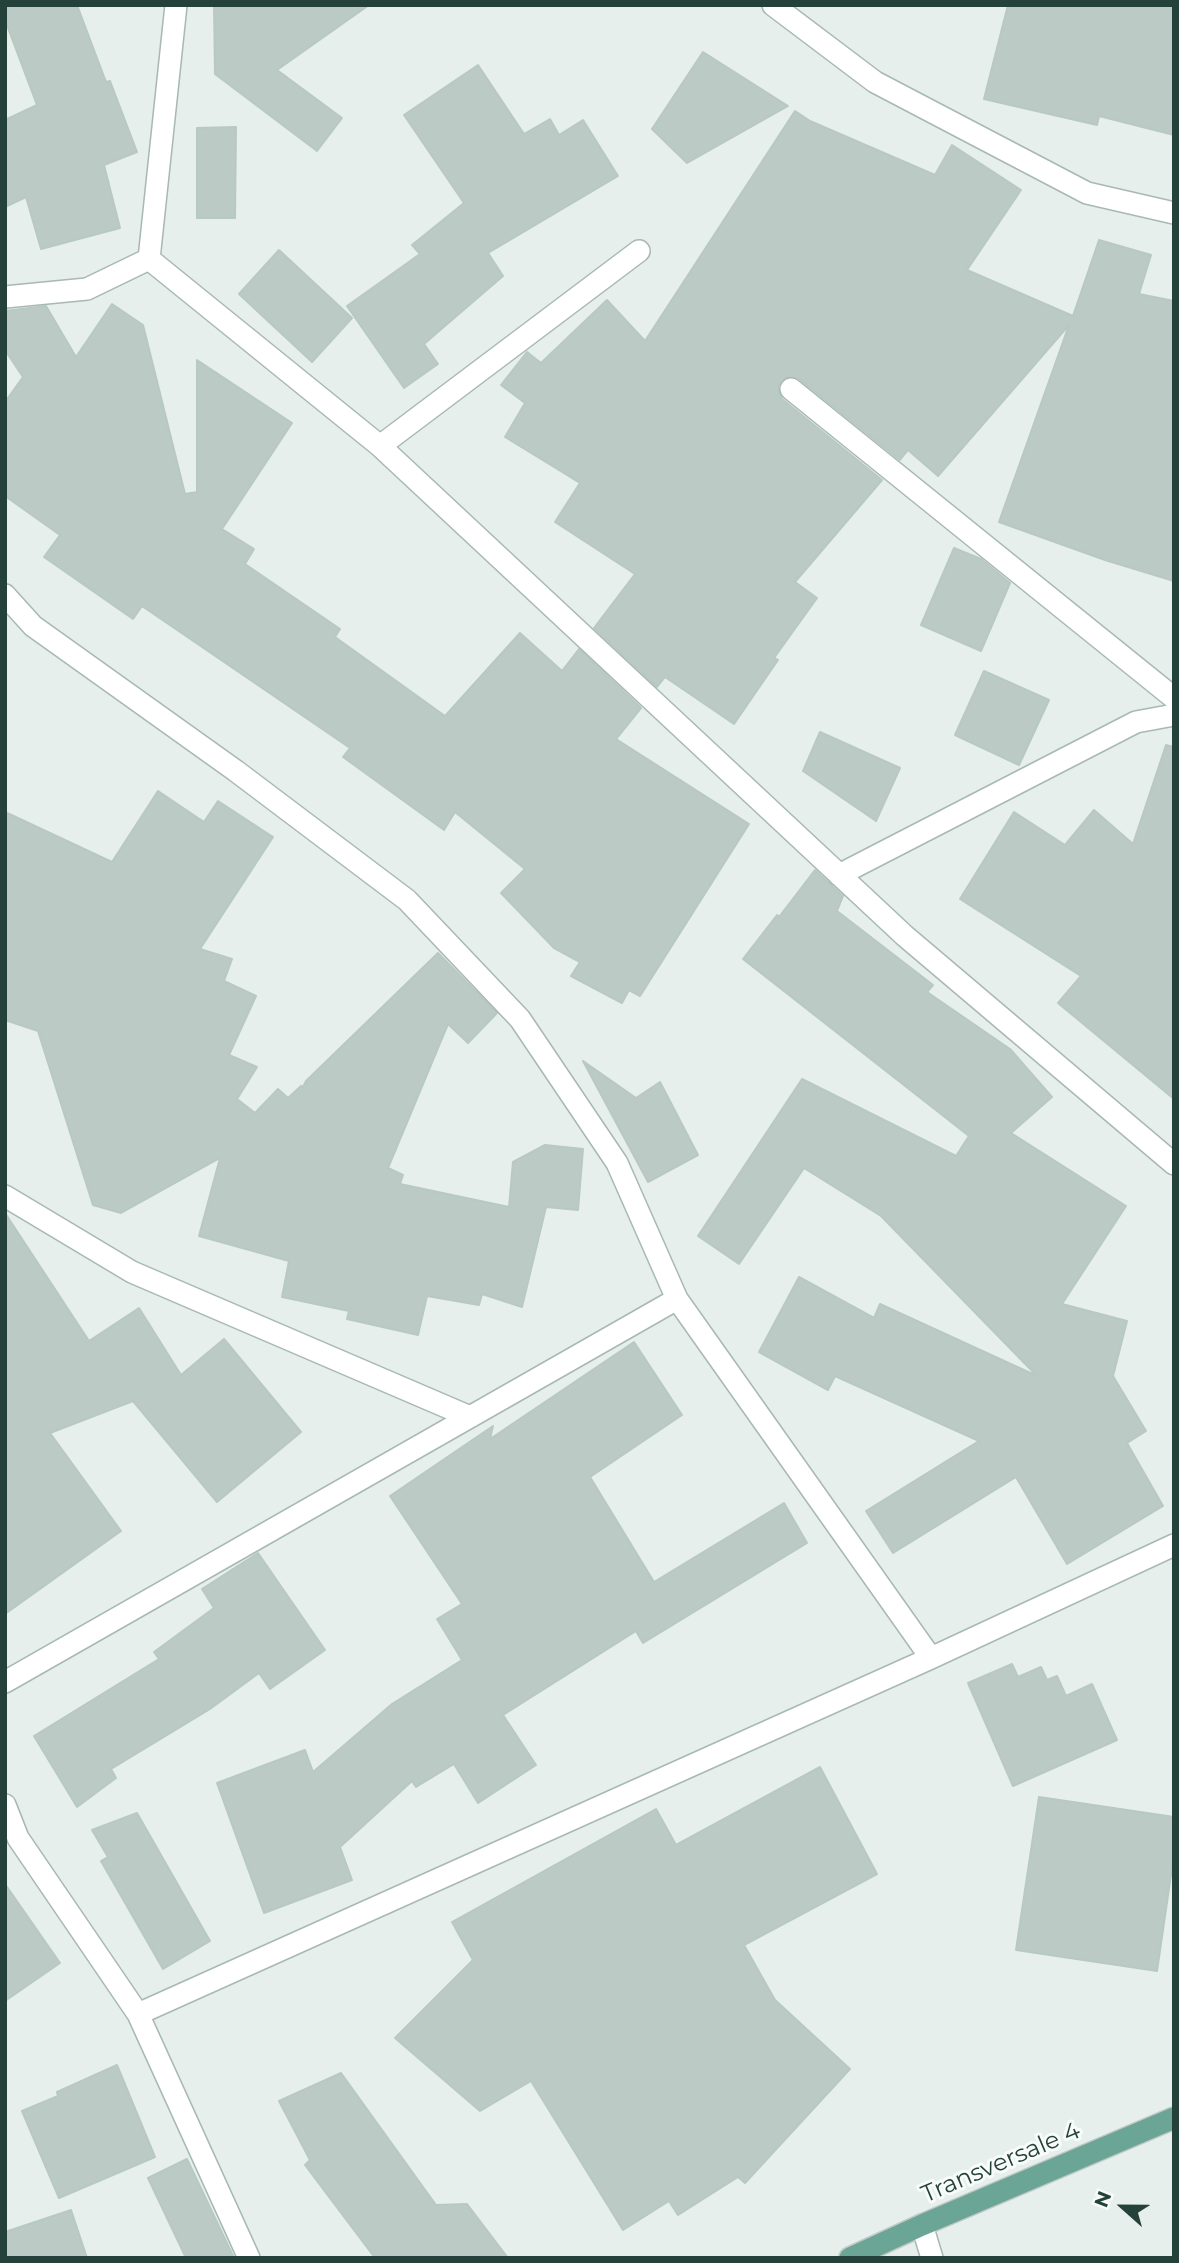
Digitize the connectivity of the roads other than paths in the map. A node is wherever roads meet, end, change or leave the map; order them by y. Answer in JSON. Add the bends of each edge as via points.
{"nodes":[{"id":1,"x":176,"y":5,"type":"edge"},
{"id":2,"x":773,"y":5,"type":"edge"},
{"id":3,"x":1174,"y":213,"type":"edge"},
{"id":4,"x":639,"y":251,"type":"dead end"},
{"id":5,"x":149,"y":260,"type":"junction"},
{"id":6,"x":5,"y":297,"type":"edge"},
{"id":7,"x":792,"y":389,"type":"dead end"},
{"id":8,"x":380,"y":446,"type":"junction"},
{"id":9,"x":5,"y":595,"type":"edge"},
{"id":10,"x":1174,"y":698,"type":"edge"},
{"id":11,"x":1174,"y":715,"type":"edge"},
{"id":12,"x":839,"y":875,"type":"junction"},
{"id":13,"x":1174,"y":1164,"type":"edge"},
{"id":14,"x":5,"y":1196,"type":"edge"},
{"id":15,"x":677,"y":1299,"type":"junction"},
{"id":16,"x":470,"y":1417,"type":"junction"},
{"id":17,"x":1174,"y":1545,"type":"edge"},
{"id":18,"x":930,"y":1658,"type":"junction"},
{"id":19,"x":5,"y":1682,"type":"edge"},
{"id":20,"x":5,"y":1805,"type":"edge"},
{"id":21,"x":12,"y":1844,"type":"edge"},
{"id":22,"x":138,"y":2014,"type":"junction"},
{"id":23,"x":1174,"y":2118,"type":"edge"},
{"id":24,"x":922,"y":2225,"type":"junction"},
{"id":25,"x":249,"y":2258,"type":"edge"},
{"id":26,"x":850,"y":2258,"type":"edge"},
{"id":27,"x":932,"y":2258,"type":"edge"}],
"edges":[{"from":1,"to":5,"type":"street"},
{"from":2,"to":3,"type":"street","via":[[874,82],[1075,187]]},
{"from":4,"to":8,"type":"street"},
{"from":5,"to":6,"type":"street","via":[[87,289]]},
{"from":5,"to":8,"type":"street"},
{"from":7,"to":10,"type":"street"},
{"from":8,"to":12,"type":"street"},
{"from":9,"to":15,"type":"street","via":[[33,626],[332,844],[426,919],[520,1019],[610,1152]]},
{"from":11,"to":12,"type":"street","via":[[1136,722]]},
{"from":12,"to":13,"type":"street"},
{"from":14,"to":16,"type":"street","via":[[132,1272]]},
{"from":15,"to":16,"type":"street"},
{"from":15,"to":18,"type":"street"},
{"from":16,"to":19,"type":"street"},
{"from":17,"to":18,"type":"street"},
{"from":18,"to":22,"type":"street"},
{"from":20,"to":21,"type":"street"},
{"from":21,"to":22,"type":"street"},
{"from":22,"to":25,"type":"street"},
{"from":23,"to":24,"type":"main road","name":"Transversale 4"},
{"from":24,"to":26,"type":"main road","name":"Transversale 4"},
{"from":24,"to":27,"type":"street"}]}
